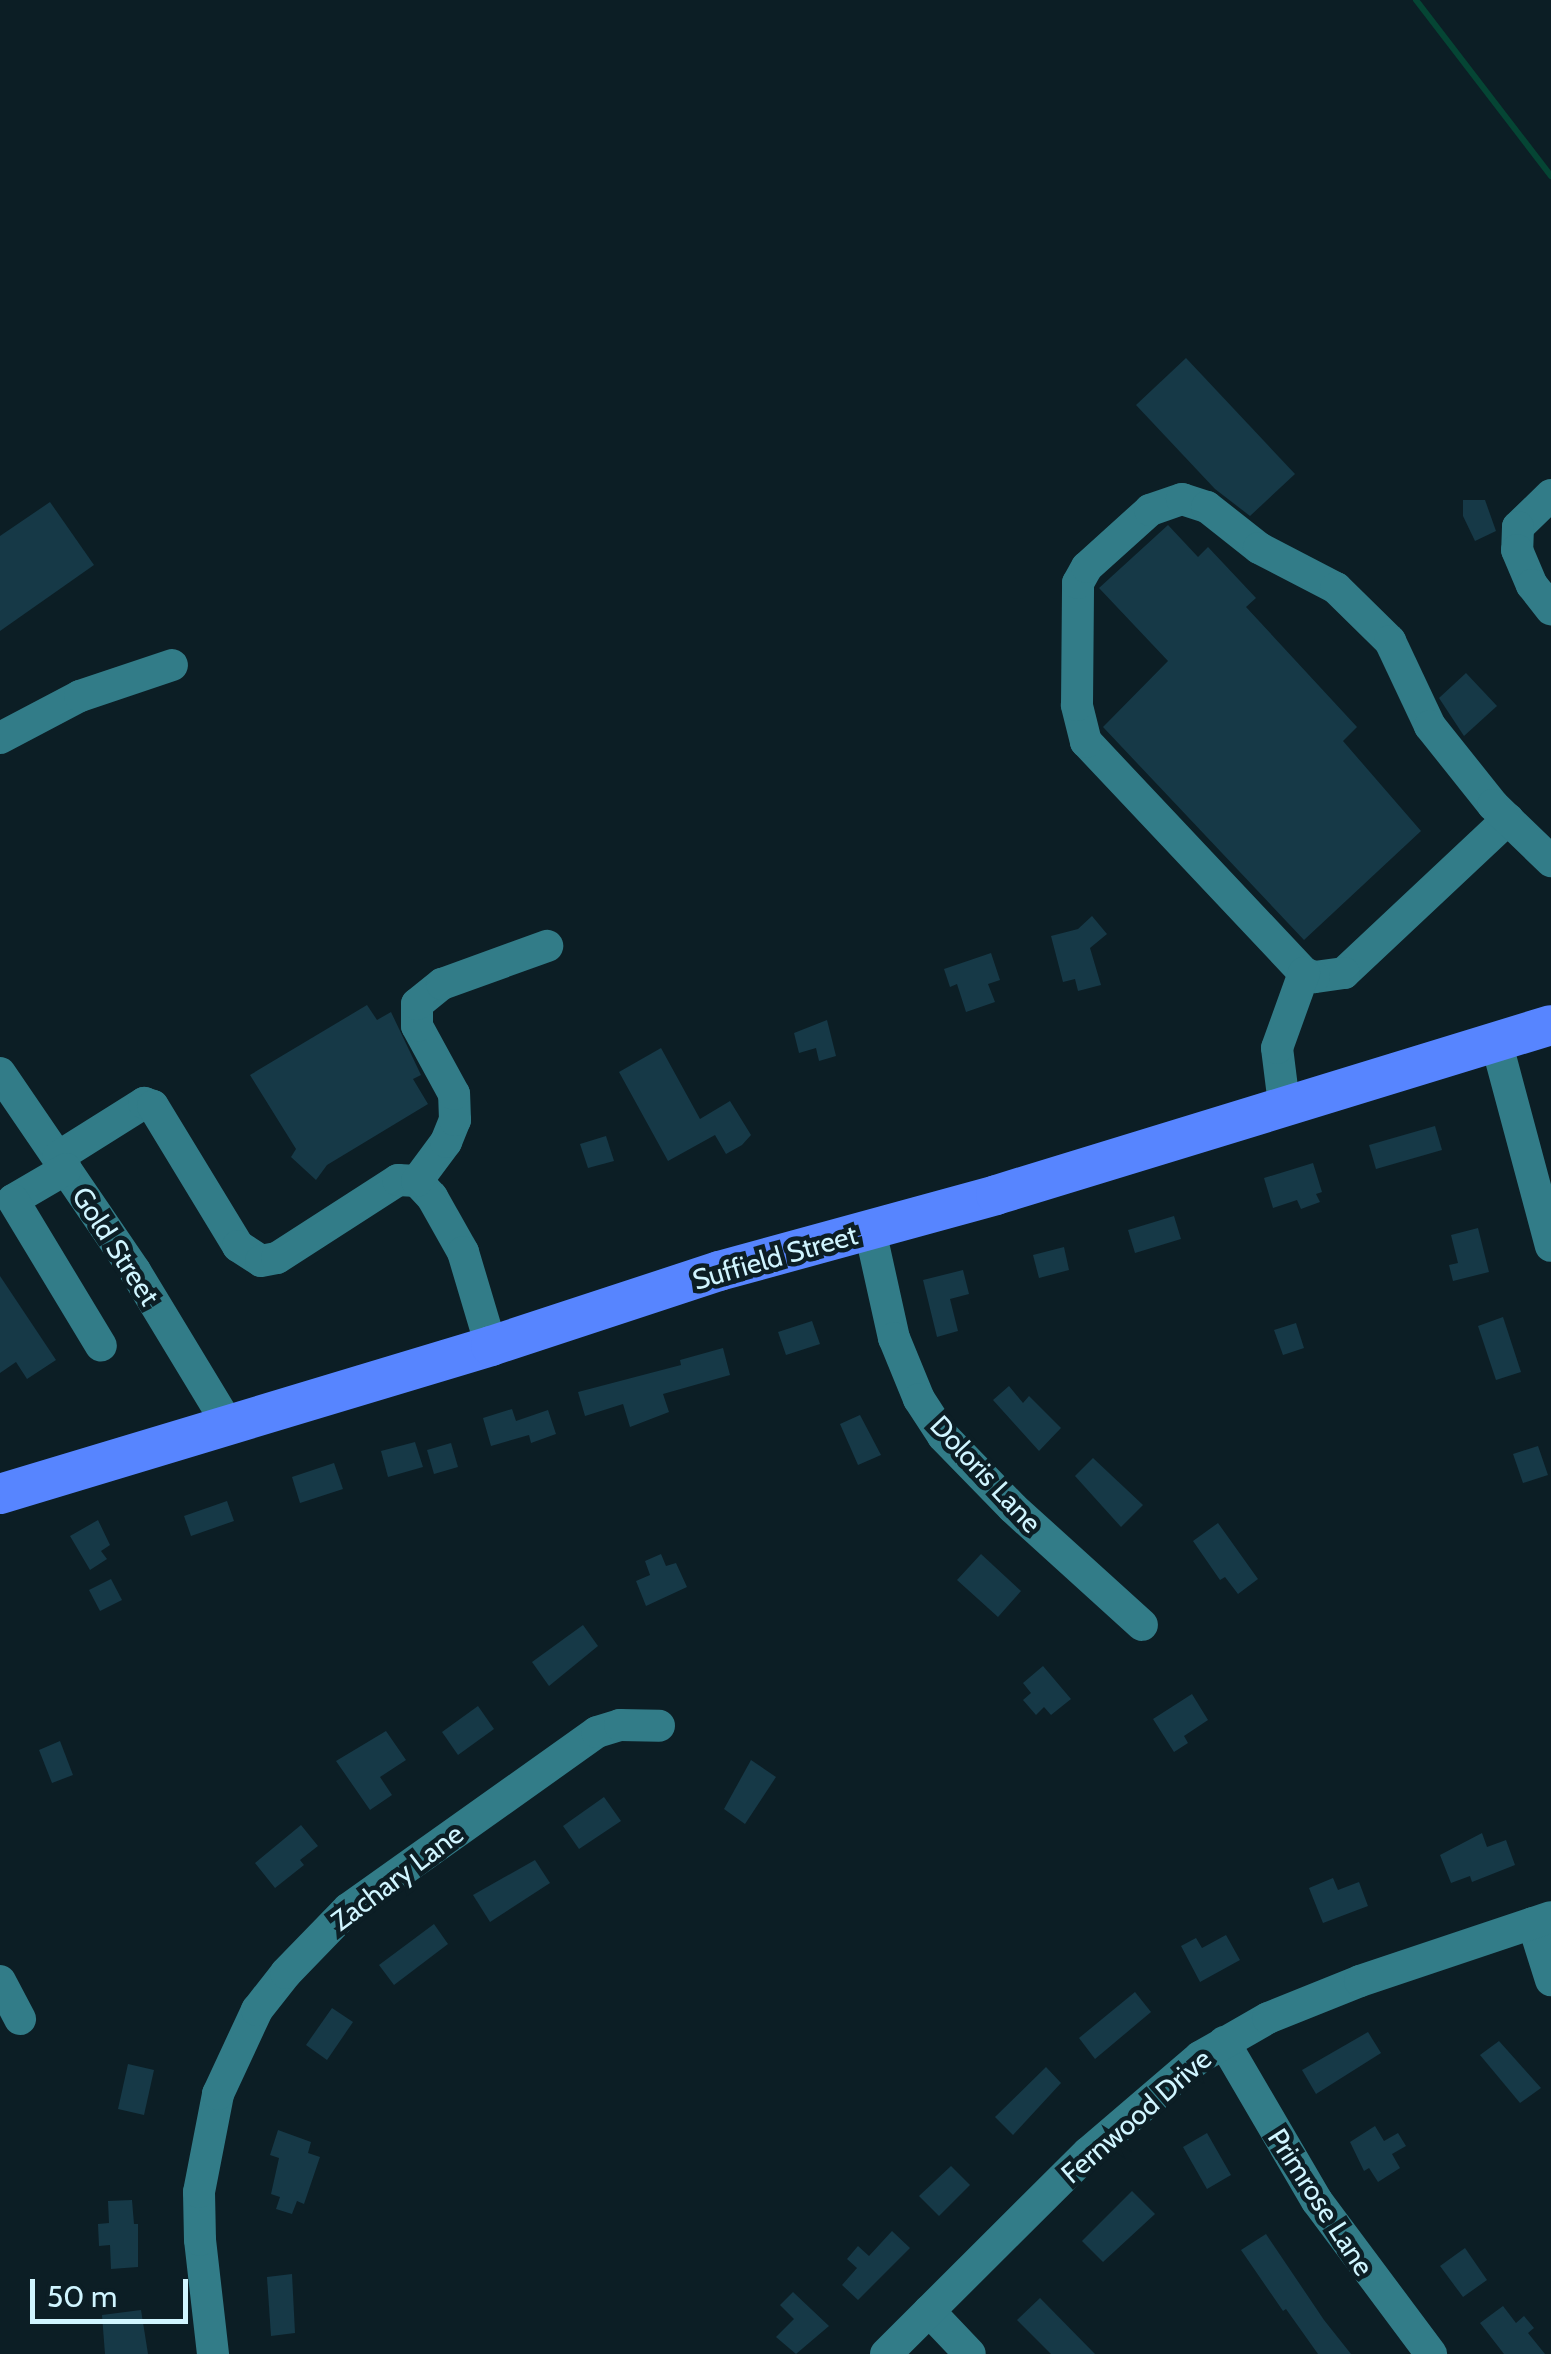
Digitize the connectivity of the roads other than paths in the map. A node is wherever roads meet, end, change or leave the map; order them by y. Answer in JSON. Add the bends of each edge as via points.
{"nodes":[{"id":1,"x":1551,"y":494,"type":"edge"},
{"id":2,"x":1551,"y":609,"type":"edge"},
{"id":3,"x":172,"y":665,"type":"dead end"},
{"id":4,"x":0,"y":738,"type":"edge"},
{"id":5,"x":1508,"y":819,"type":"junction"},
{"id":6,"x":1551,"y":861,"type":"edge"},
{"id":7,"x":548,"y":946,"type":"dead end"},
{"id":8,"x":1304,"y":973,"type":"junction"},
{"id":9,"x":1551,"y":1025,"type":"edge"},
{"id":10,"x":1496,"y":1041,"type":"junction"},
{"id":11,"x":0,"y":1073,"type":"edge"},
{"id":12,"x":1284,"y":1104,"type":"junction"},
{"id":13,"x":62,"y":1163,"type":"junction"},
{"id":14,"x":417,"y":1181,"type":"junction"},
{"id":15,"x":6,"y":1200,"type":"edge"},
{"id":16,"x":870,"y":1230,"type":"junction"},
{"id":17,"x":1551,"y":1246,"type":"edge"},
{"id":18,"x":102,"y":1346,"type":"dead end"},
{"id":19,"x":491,"y":1346,"type":"junction"},
{"id":20,"x":227,"y":1423,"type":"junction"},
{"id":21,"x":0,"y":1494,"type":"edge"},
{"id":22,"x":1142,"y":1624,"type":"dead end"},
{"id":23,"x":660,"y":1726,"type":"dead end"},
{"id":24,"x":1542,"y":1920,"type":"edge"},
{"id":25,"x":1551,"y":1980,"type":"edge"},
{"id":26,"x":0,"y":1982,"type":"edge"},
{"id":27,"x":20,"y":2019,"type":"dead end"},
{"id":28,"x":1224,"y":2042,"type":"junction"},
{"id":29,"x":929,"y":2311,"type":"junction"},
{"id":30,"x":213,"y":2354,"type":"edge"},
{"id":31,"x":886,"y":2354,"type":"edge"},
{"id":32,"x":970,"y":2354,"type":"edge"},
{"id":33,"x":1431,"y":2354,"type":"edge"}],
"edges":[{"from":1,"to":2,"type":"street","via":[[1518,526],[1517,550]]},
{"from":3,"to":4,"type":"street","via":[[80,696]]},
{"from":5,"to":6,"type":"street"},
{"from":5,"to":8,"type":"street","via":[[1344,973]]},
{"from":5,"to":8,"type":"street","via":[[1430,726],[1390,641],[1336,588],[1259,548],[1207,507],[1182,499],[1150,510],[1078,583],[1077,705],[1086,742]]},
{"from":7,"to":14,"type":"street","via":[[442,984],[417,1004],[417,1026],[454,1094],[455,1120]]},
{"from":8,"to":12,"type":"street","via":[[1277,1048]]},
{"from":9,"to":10,"type":"main road","name":"Suffield Street"},
{"from":10,"to":12,"type":"main road","name":"Suffield Street"},
{"from":10,"to":17,"type":"street"},
{"from":11,"to":13,"type":"street","name":"Gold Street"},
{"from":12,"to":16,"type":"main road","name":"Suffield Street"},
{"from":13,"to":14,"type":"street","via":[[144,1103],[153,1106],[238,1246],[261,1261],[277,1258],[398,1180]]},
{"from":13,"to":15,"type":"street"},
{"from":13,"to":20,"type":"street","name":"Gold Street"},
{"from":14,"to":19,"type":"street","via":[[463,1252]]},
{"from":15,"to":18,"type":"street"},
{"from":16,"to":19,"type":"main road","name":"Suffield Street"},
{"from":16,"to":22,"type":"street","name":"Doloris Lane","via":[[894,1338],[943,1436]]},
{"from":19,"to":20,"type":"main road","name":"Suffield Street"},
{"from":20,"to":21,"type":"main road","name":"Suffield Street"},
{"from":23,"to":30,"type":"street","name":"Zachary Lane","via":[[608,1727],[550,1765],[348,1908],[258,2010],[218,2094],[199,2192]]},
{"from":24,"to":25,"type":"street"},
{"from":24,"to":28,"type":"street","name":"Fernwood Drive","via":[[1360,1981]]},
{"from":26,"to":27,"type":"street"},
{"from":28,"to":29,"type":"street","name":"Fernwood Drive","via":[[1131,2113]]},
{"from":28,"to":33,"type":"street","name":"Primrose Lane","via":[[1317,2201]]},
{"from":29,"to":31,"type":"street","name":"Fernwood Drive"},
{"from":29,"to":32,"type":"street"}]}
